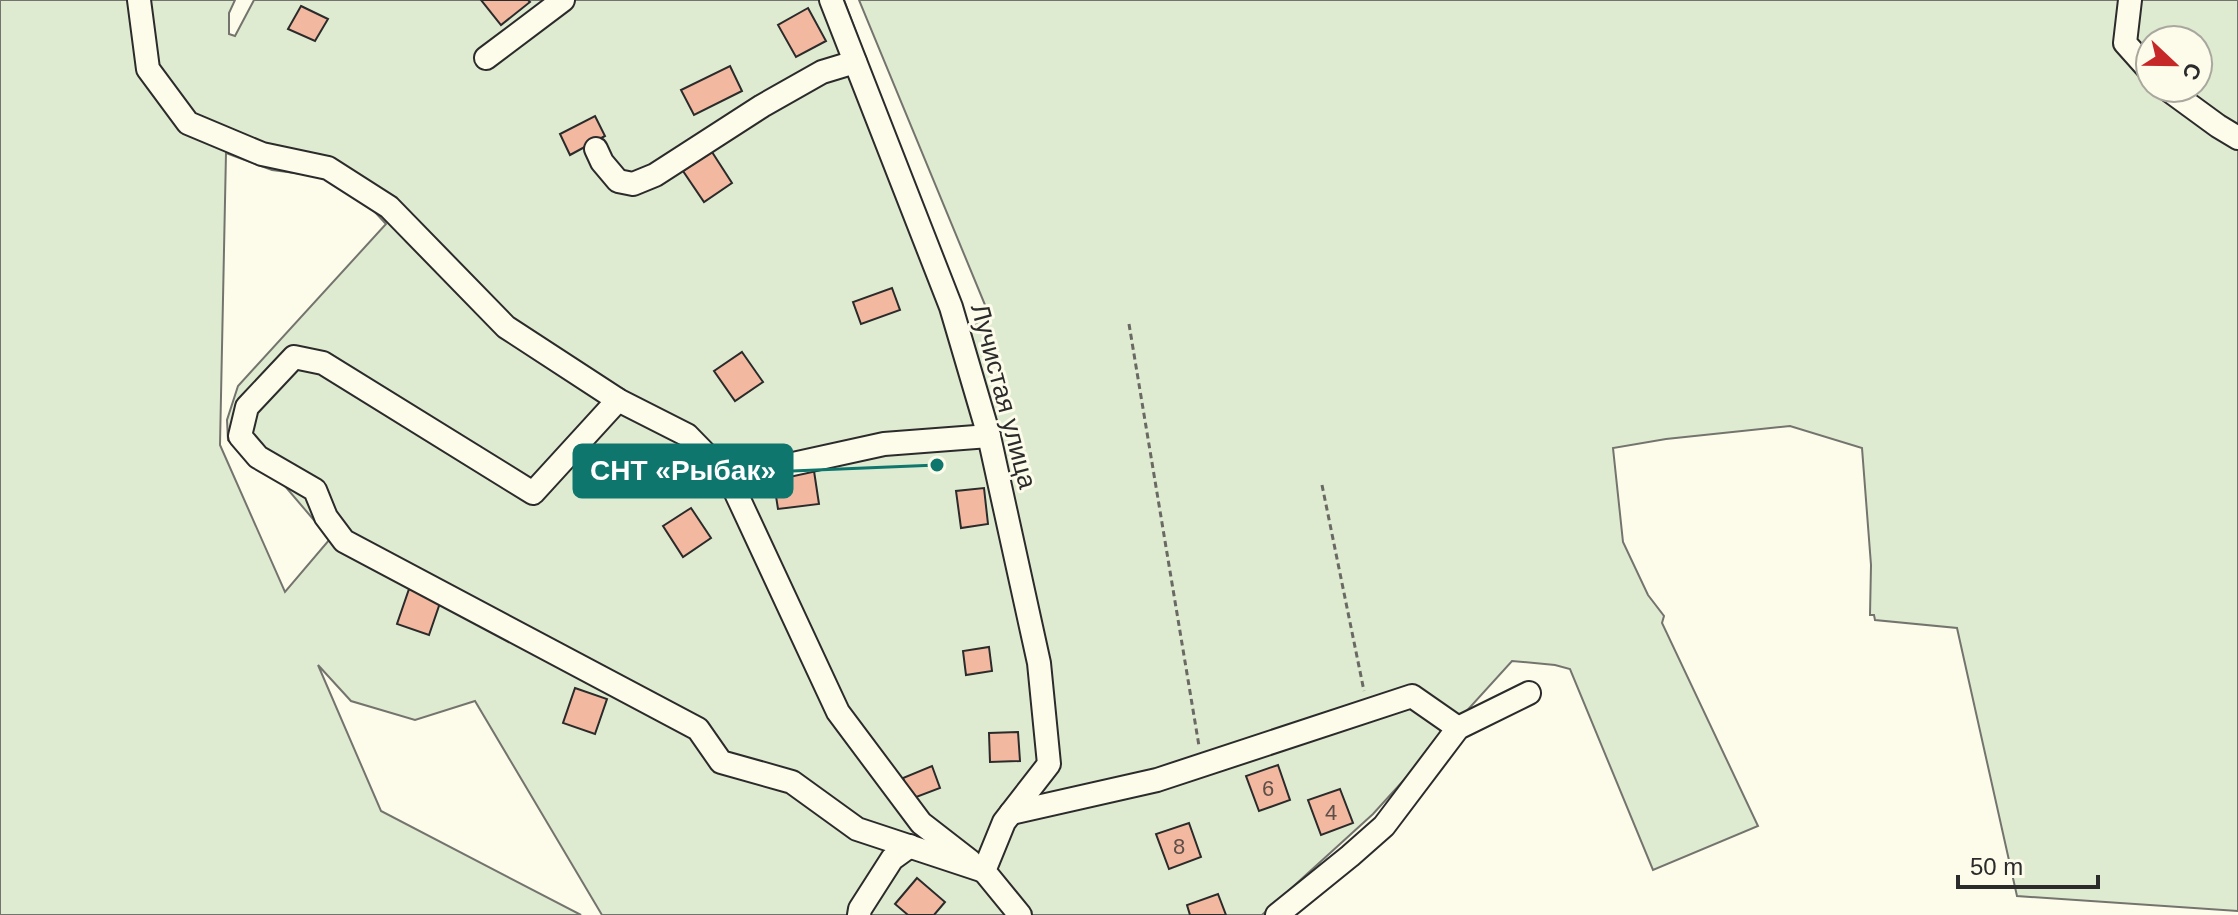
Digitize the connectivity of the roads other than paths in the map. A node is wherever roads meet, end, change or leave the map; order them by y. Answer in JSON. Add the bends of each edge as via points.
{"nodes":[{"id":1,"x":139,"y":0,"type":"edge"},
{"id":2,"x":563,"y":0,"type":"edge"},
{"id":3,"x":831,"y":0,"type":"edge"},
{"id":4,"x":2130,"y":0,"type":"edge"},
{"id":5,"x":2134,"y":53,"type":"edge"},
{"id":6,"x":486,"y":58,"type":"dead end"},
{"id":7,"x":855,"y":62,"type":"junction"},
{"id":8,"x":2188,"y":104,"type":"edge"},
{"id":9,"x":2238,"y":138,"type":"edge"},
{"id":10,"x":596,"y":149,"type":"dead end"},
{"id":11,"x":618,"y":400,"type":"junction"},
{"id":12,"x":989,"y":436,"type":"junction"},
{"id":13,"x":729,"y":478,"type":"junction"},
{"id":14,"x":1529,"y":693,"type":"dead end"},
{"id":15,"x":1458,"y":728,"type":"junction"},
{"id":16,"x":1011,"y":813,"type":"junction"},
{"id":17,"x":910,"y":846,"type":"junction"},
{"id":18,"x":984,"y":871,"type":"junction"},
{"id":19,"x":859,"y":915,"type":"edge"},
{"id":20,"x":1020,"y":915,"type":"edge"},
{"id":21,"x":1277,"y":915,"type":"edge"}],
"edges":[{"from":1,"to":11,"type":"lane","via":[[148,69],[188,123],[262,154],[328,168],[389,207],[506,327]]},
{"from":2,"to":6,"type":"lane"},
{"from":3,"to":7,"type":"lane","name":"Лучистая улица"},
{"from":4,"to":5,"type":"lane","via":[[2125,43]]},
{"from":7,"to":10,"type":"lane","via":[[822,72],[633,184],[618,181]]},
{"from":7,"to":12,"type":"lane","name":"Лучистая улица","via":[[951,307]]},
{"from":8,"to":9,"type":"lane"},
{"from":11,"to":13,"type":"lane","via":[[687,435]]},
{"from":11,"to":17,"type":"lane","via":[[533,493],[323,363],[294,357],[247,407],[240,436],[258,457],[315,490],[344,541],[698,729],[721,762],[792,782],[857,829]]},
{"from":12,"to":13,"type":"lane","via":[[884,444]]},
{"from":12,"to":16,"type":"lane","name":"Лучистая улица","via":[[1039,663],[1049,764]]},
{"from":13,"to":18,"type":"lane","via":[[838,712],[921,823]]},
{"from":14,"to":15,"type":"lane"},
{"from":15,"to":16,"type":"lane","via":[[1412,696],[1157,780]]},
{"from":15,"to":21,"type":"lane","via":[[1384,826]]},
{"from":16,"to":18,"type":"lane","name":"Лучистая улица"},
{"from":17,"to":18,"type":"lane"},
{"from":17,"to":19,"type":"lane","via":[[892,859]]},
{"from":18,"to":20,"type":"lane"}]}
